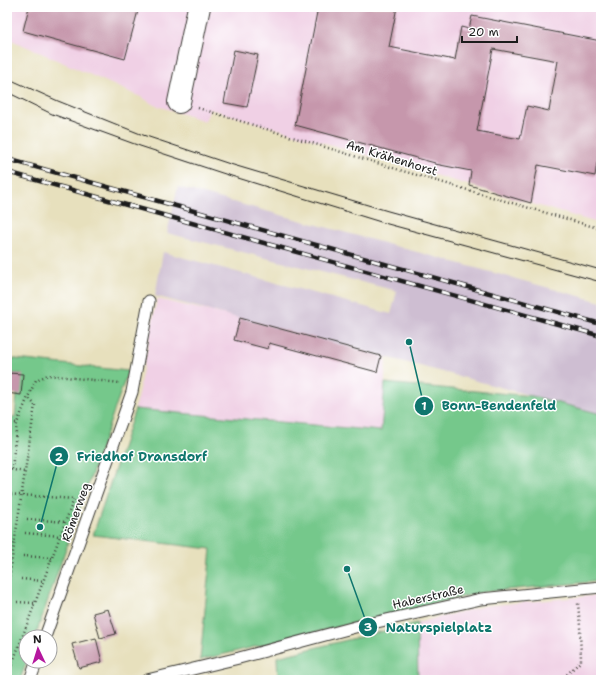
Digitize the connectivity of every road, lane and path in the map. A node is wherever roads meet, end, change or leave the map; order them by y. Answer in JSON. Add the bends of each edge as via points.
{"nodes":[{"id":1,"x":199,"y":7,"type":"edge"},
{"id":2,"x":179,"y":102,"type":"joint"},
{"id":3,"x":601,"y":229,"type":"edge"},
{"id":4,"x":149,"y":302,"type":"dead end"},
{"id":5,"x":134,"y":384,"type":"junction"},
{"id":6,"x":28,"y":397,"type":"junction"},
{"id":7,"x":7,"y":422,"type":"edge"},
{"id":8,"x":16,"y":422,"type":"junction"},
{"id":9,"x":7,"y":469,"type":"edge"},
{"id":10,"x":12,"y":469,"type":"junction"},
{"id":11,"x":25,"y":472,"type":"junction"},
{"id":12,"x":7,"y":494,"type":"edge"},
{"id":13,"x":22,"y":495,"type":"junction"},
{"id":14,"x":27,"y":518,"type":"dead end"},
{"id":15,"x":66,"y":522,"type":"junction"},
{"id":16,"x":25,"y":533,"type":"dead end"},
{"id":17,"x":61,"y":536,"type":"junction"},
{"id":18,"x":23,"y":556,"type":"dead end"},
{"id":19,"x":52,"y":558,"type":"junction"},
{"id":20,"x":21,"y":579,"type":"dead end"},
{"id":21,"x":44,"y":581,"type":"junction"},
{"id":22,"x":601,"y":587,"type":"edge"},
{"id":23,"x":576,"y":589,"type":"junction"},
{"id":24,"x":7,"y":592,"type":"edge"},
{"id":25,"x":16,"y":602,"type":"dead end"},
{"id":26,"x":35,"y":603,"type":"junction"},
{"id":27,"x":48,"y":629,"type":"edge"},
{"id":28,"x":7,"y":667,"type":"edge"},
{"id":29,"x":34,"y":669,"type":"edge"},
{"id":30,"x":30,"y":680,"type":"edge"},
{"id":31,"x":147,"y":680,"type":"edge"},
{"id":32,"x":561,"y":680,"type":"edge"}],
"edges":[{"from":1,"to":2,"type":"street"},
{"from":2,"to":3,"type":"path","name":"Am Krähenhorst"},
{"from":4,"to":5,"type":"lane","name":"Römerweg"},
{"from":5,"to":6,"type":"path","via":[[48,375],[36,380]]},
{"from":5,"to":27,"type":"lane","name":"Römerweg"},
{"from":6,"to":8,"type":"path"},
{"from":6,"to":11,"type":"path","via":[[35,405]]},
{"from":7,"to":8,"type":"path"},
{"from":8,"to":10,"type":"path"},
{"from":9,"to":10,"type":"path"},
{"from":10,"to":11,"type":"path"},
{"from":11,"to":13,"type":"path"},
{"from":12,"to":13,"type":"path"},
{"from":13,"to":15,"type":"path","via":[[74,499]]},
{"from":13,"to":24,"type":"path"},
{"from":14,"to":15,"type":"path"},
{"from":15,"to":17,"type":"path"},
{"from":16,"to":17,"type":"path"},
{"from":17,"to":19,"type":"path"},
{"from":18,"to":19,"type":"path"},
{"from":19,"to":21,"type":"path"},
{"from":20,"to":21,"type":"path"},
{"from":21,"to":26,"type":"path"},
{"from":22,"to":23,"type":"lane","name":"Haberstraße"},
{"from":23,"to":31,"type":"lane","name":"Haberstraße","via":[[481,599],[359,626]]},
{"from":23,"to":32,"type":"path","via":[[581,661]]},
{"from":25,"to":26,"type":"path"},
{"from":26,"to":28,"type":"path","via":[[11,668]]},
{"from":29,"to":30,"type":"lane"}]}
